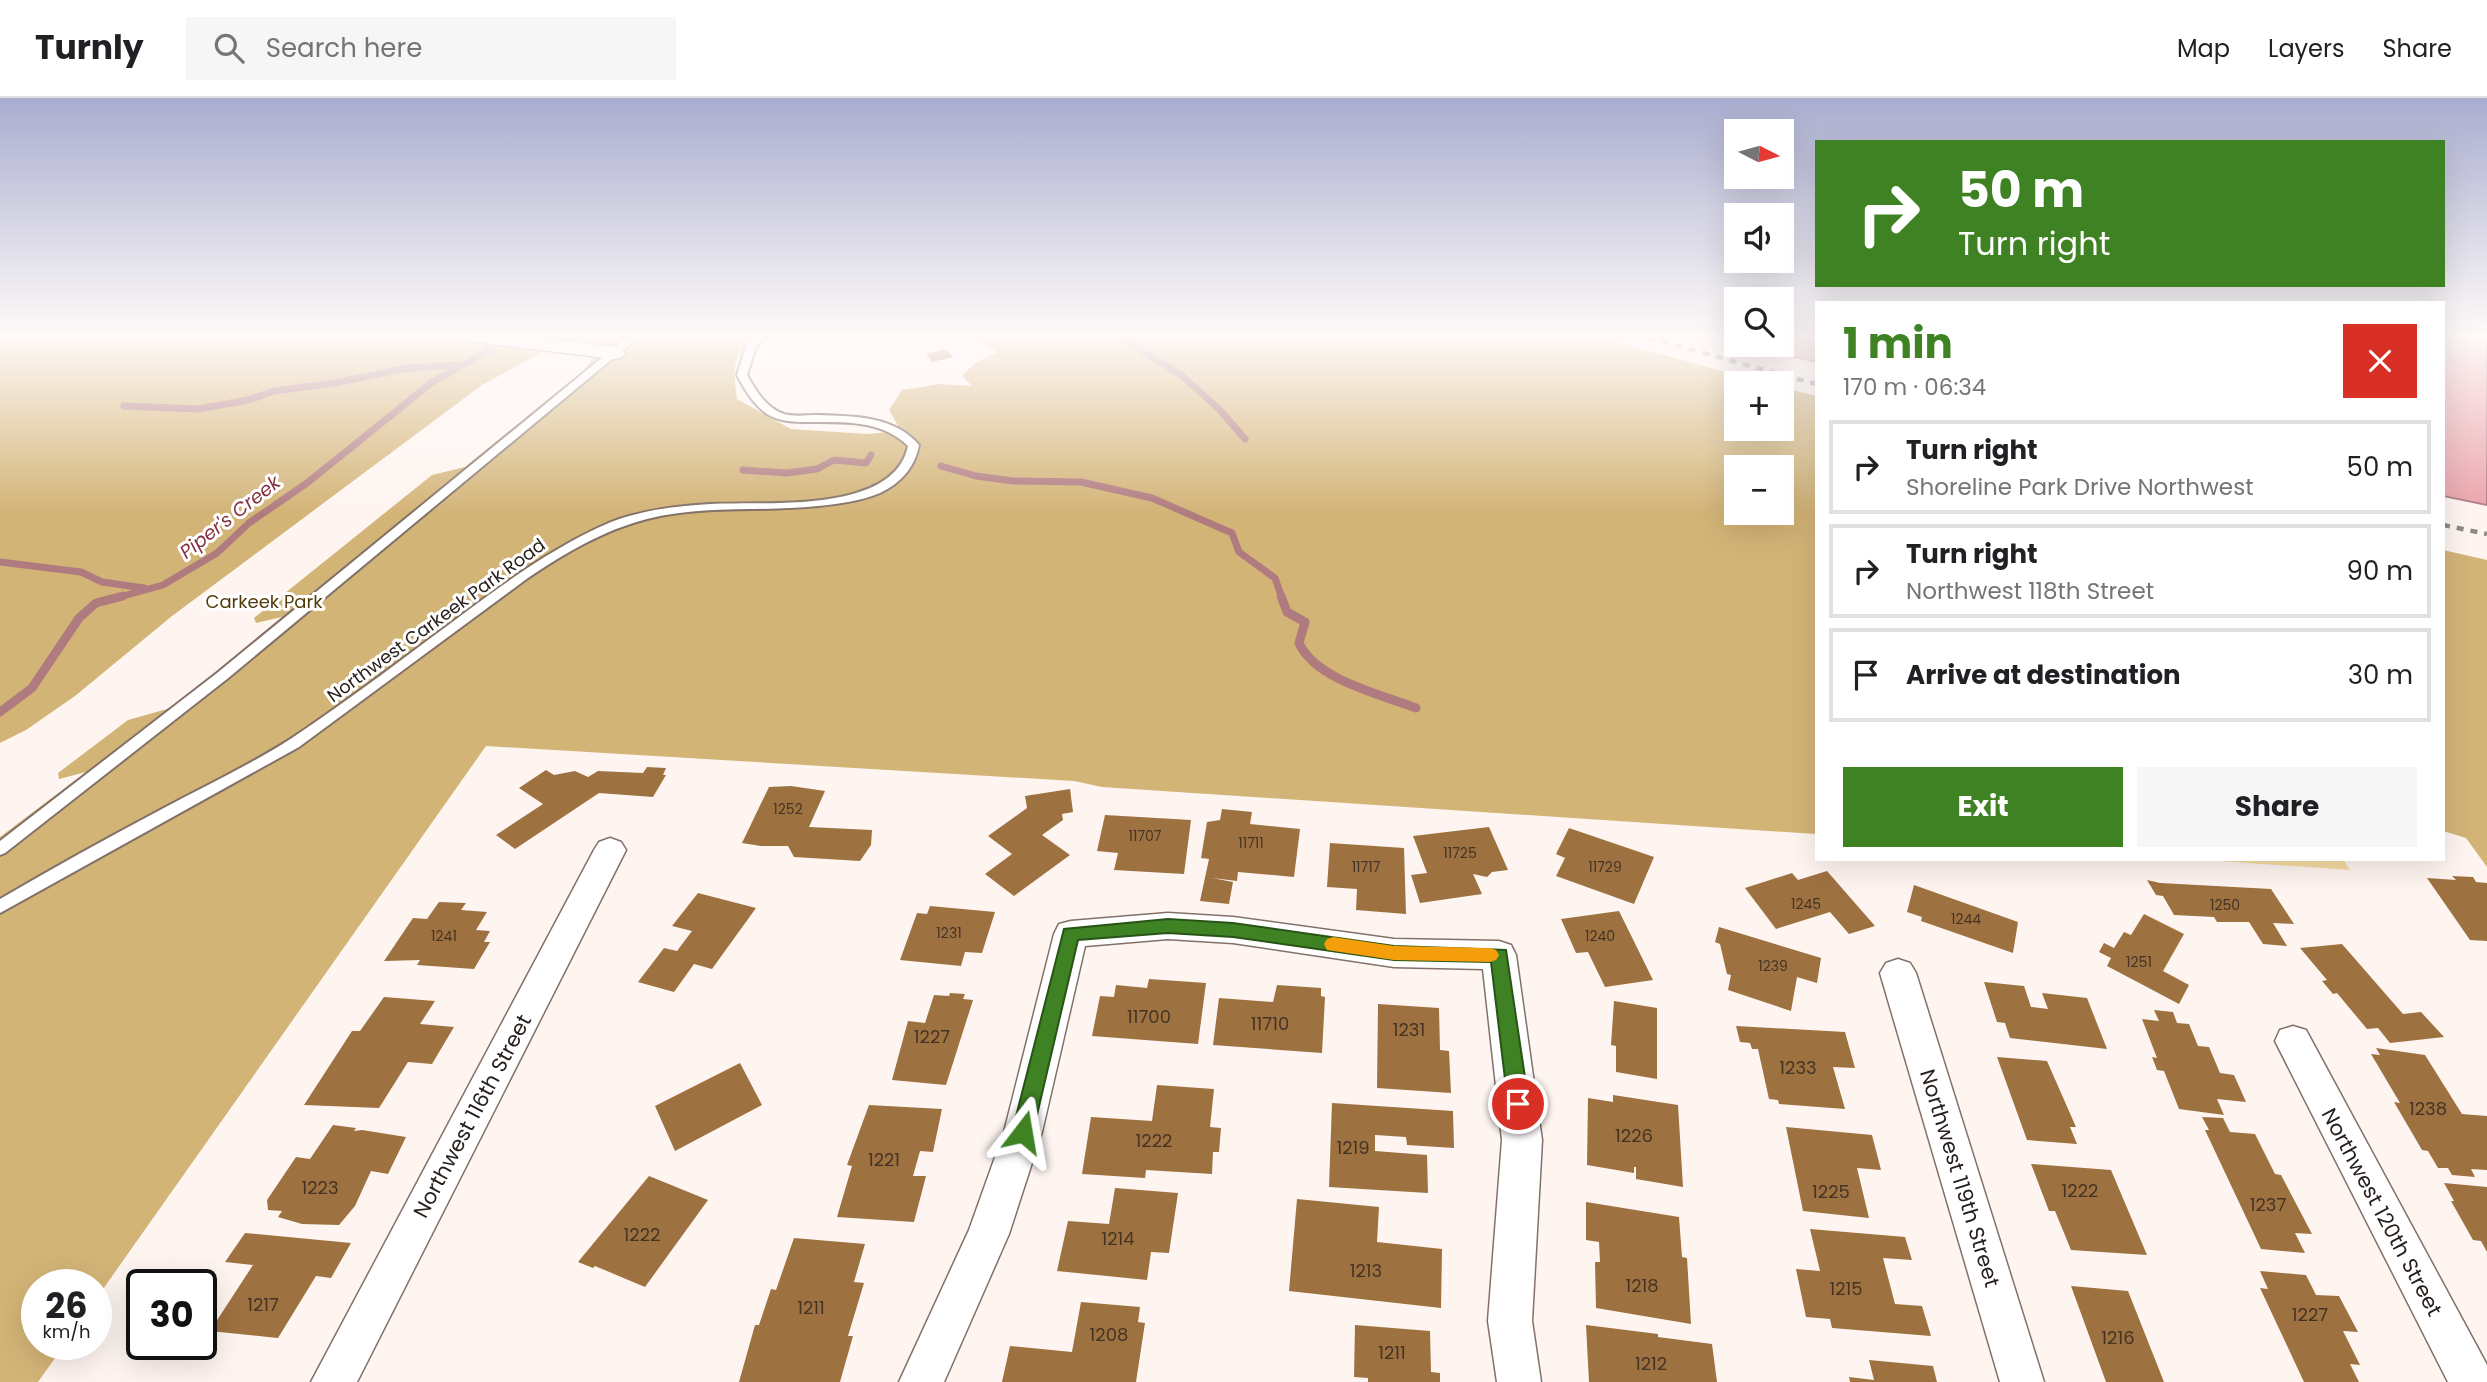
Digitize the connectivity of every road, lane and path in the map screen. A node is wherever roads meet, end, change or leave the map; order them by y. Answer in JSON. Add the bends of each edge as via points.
{"nodes":[{"id":1,"x":565,"y":394,"type":"edge"},
{"id":2,"x":752,"y":394,"type":"edge"},
{"id":3,"x":0,"y":849,"type":"edge"},
{"id":4,"x":610,"y":850,"type":"dead end"},
{"id":5,"x":0,"y":907,"type":"edge"},
{"id":6,"x":1898,"y":973,"type":"dead end"},
{"id":7,"x":2293,"y":1041,"type":"dead end"},
{"id":8,"x":333,"y":1382,"type":"edge"},
{"id":9,"x":922,"y":1382,"type":"edge"},
{"id":10,"x":1519,"y":1382,"type":"edge"},
{"id":11,"x":2022,"y":1382,"type":"edge"},
{"id":12,"x":2472,"y":1382,"type":"edge"}],
"edges":[{"from":1,"to":3,"type":"lane","via":[[222,676]]},
{"from":2,"to":5,"type":"lane","name":"Northwest Carkeek Park Road","via":[[772,414],[785,418],[889,426],[906,434],[914,445],[913,459],[885,486],[862,496],[641,515],[604,529],[514,581],[307,734]]},
{"from":4,"to":8,"type":"street","name":"Northwest 116th Street"},
{"from":6,"to":11,"type":"street","name":"Northwest 119th Street"},
{"from":7,"to":12,"type":"street","name":"Northwest 120th Street"},
{"from":9,"to":10,"type":"street","via":[[988,1234],[1023,1132],[1071,934],[1168,926],[1233,930],[1394,953],[1499,955],[1522,1140],[1510,1321]]}]}
